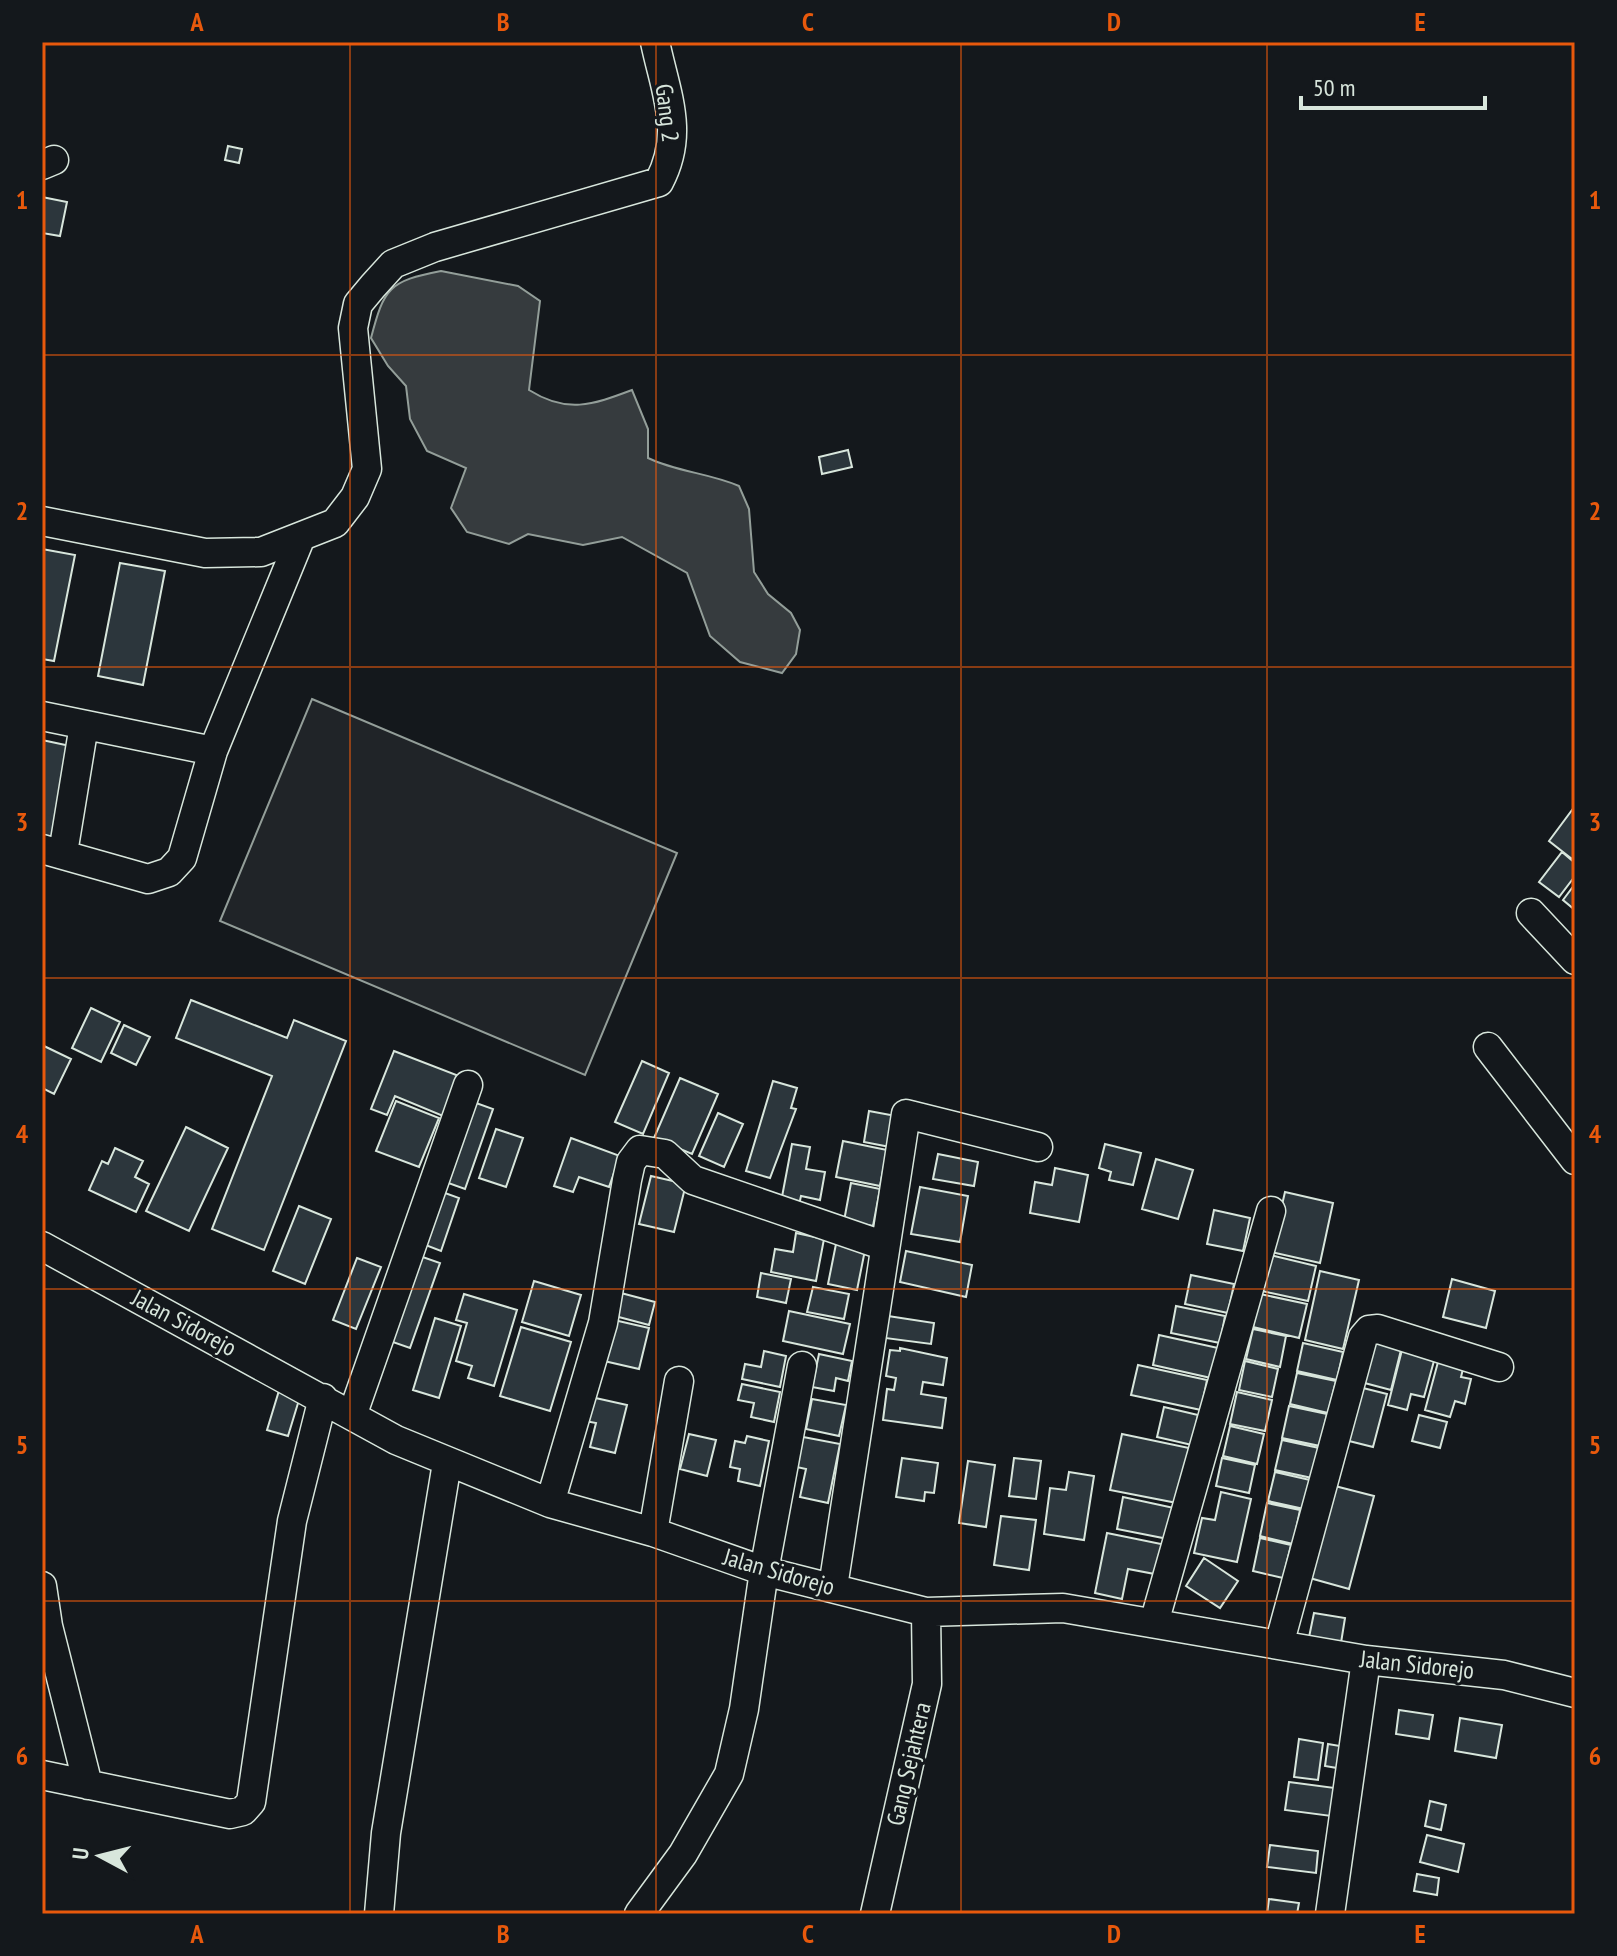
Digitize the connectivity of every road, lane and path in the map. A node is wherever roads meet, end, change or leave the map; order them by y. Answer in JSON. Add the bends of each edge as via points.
{"nodes":[{"id":1,"x":655,"y":42,"type":"edge"},
{"id":2,"x":42,"y":521,"type":"edge"},
{"id":3,"x":300,"y":539,"type":"junction"},
{"id":4,"x":42,"y":716,"type":"edge"},
{"id":5,"x":84,"y":725,"type":"junction"},
{"id":6,"x":213,"y":751,"type":"junction"},
{"id":7,"x":52,"y":851,"type":"edge"},
{"id":8,"x":1531,"y":913,"type":"dead end"},
{"id":9,"x":1575,"y":960,"type":"edge"},
{"id":10,"x":1488,"y":1047,"type":"dead end"},
{"id":11,"x":468,"y":1085,"type":"dead end"},
{"id":12,"x":1038,"y":1147,"type":"dead end"},
{"id":13,"x":1575,"y":1160,"type":"edge"},
{"id":14,"x":1271,"y":1211,"type":"dead end"},
{"id":15,"x":42,"y":1246,"type":"edge"},
{"id":16,"x":885,"y":1246,"type":"junction"},
{"id":17,"x":802,"y":1366,"type":"dead end"},
{"id":18,"x":1499,"y":1367,"type":"dead end"},
{"id":19,"x":679,"y":1381,"type":"dead end"},
{"id":20,"x":323,"y":1398,"type":"junction"},
{"id":21,"x":353,"y":1413,"type":"junction"},
{"id":22,"x":447,"y":1463,"type":"junction"},
{"id":23,"x":550,"y":1503,"type":"junction"},
{"id":24,"x":653,"y":1532,"type":"junction"},
{"id":25,"x":764,"y":1571,"type":"junction"},
{"id":26,"x":42,"y":1586,"type":"edge"},
{"id":27,"x":833,"y":1587,"type":"junction"},
{"id":28,"x":926,"y":1612,"type":"junction"},
{"id":29,"x":1154,"y":1623,"type":"junction"},
{"id":30,"x":1279,"y":1645,"type":"junction"},
{"id":31,"x":1366,"y":1660,"type":"junction"},
{"id":32,"x":1575,"y":1693,"type":"edge"},
{"id":33,"x":42,"y":1775,"type":"edge"},
{"id":34,"x":88,"y":1785,"type":"junction"},
{"id":35,"x":379,"y":1914,"type":"edge"},
{"id":36,"x":639,"y":1914,"type":"edge"},
{"id":37,"x":875,"y":1914,"type":"edge"},
{"id":38,"x":1330,"y":1914,"type":"edge"}],
"edges":[{"from":1,"to":3,"type":"street","name":"Gang 2","via":[[675,138],[659,182],[393,264],[358,304],[353,328],[367,469],[335,523]]},
{"from":2,"to":3,"type":"street","via":[[205,553],[261,552]]},
{"from":3,"to":6,"type":"street"},
{"from":4,"to":5,"type":"street"},
{"from":5,"to":6,"type":"street"},
{"from":5,"to":7,"type":"street"},
{"from":6,"to":7,"type":"street","via":[[182,858],[169,872],[148,879]]},
{"from":8,"to":9,"type":"street"},
{"from":10,"to":13,"type":"street"},
{"from":11,"to":21,"type":"street"},
{"from":12,"to":16,"type":"street","via":[[906,1114]]},
{"from":14,"to":29,"type":"street"},
{"from":15,"to":20,"type":"street","name":"Jalan Sidorejo"},
{"from":16,"to":23,"type":"street","via":[[693,1180],[665,1154],[640,1150],[627,1180],[603,1323]]},
{"from":16,"to":27,"type":"street"},
{"from":17,"to":25,"type":"street"},
{"from":18,"to":30,"type":"street","via":[[1369,1330]]},
{"from":19,"to":24,"type":"street"},
{"from":20,"to":21,"type":"street","name":"Jalan Sidorejo"},
{"from":20,"to":34,"type":"street","via":[[292,1521],[251,1802],[230,1814]]},
{"from":21,"to":22,"type":"street","name":"Jalan Sidorejo"},
{"from":22,"to":23,"type":"street","name":"Jalan Sidorejo"},
{"from":22,"to":35,"type":"street","via":[[386,1833]]},
{"from":23,"to":24,"type":"street","name":"Jalan Sidorejo"},
{"from":24,"to":25,"type":"street","name":"Jalan Sidorejo"},
{"from":25,"to":27,"type":"street","name":"Jalan Sidorejo"},
{"from":25,"to":36,"type":"street","via":[[729,1774],[683,1854]]},
{"from":26,"to":34,"type":"street"},
{"from":27,"to":28,"type":"street","name":"Jalan Sidorejo"},
{"from":28,"to":29,"type":"street","name":"Jalan Sidorejo","via":[[1063,1608]]},
{"from":28,"to":37,"type":"street","name":"Gang Sejahtera","via":[[927,1684]]},
{"from":29,"to":30,"type":"street","name":"Jalan Sidorejo"},
{"from":30,"to":31,"type":"street","name":"Jalan Sidorejo"},
{"from":31,"to":32,"type":"street","name":"Jalan Sidorejo","via":[[1504,1675]]},
{"from":31,"to":38,"type":"street"},
{"from":33,"to":34,"type":"street"}]}
